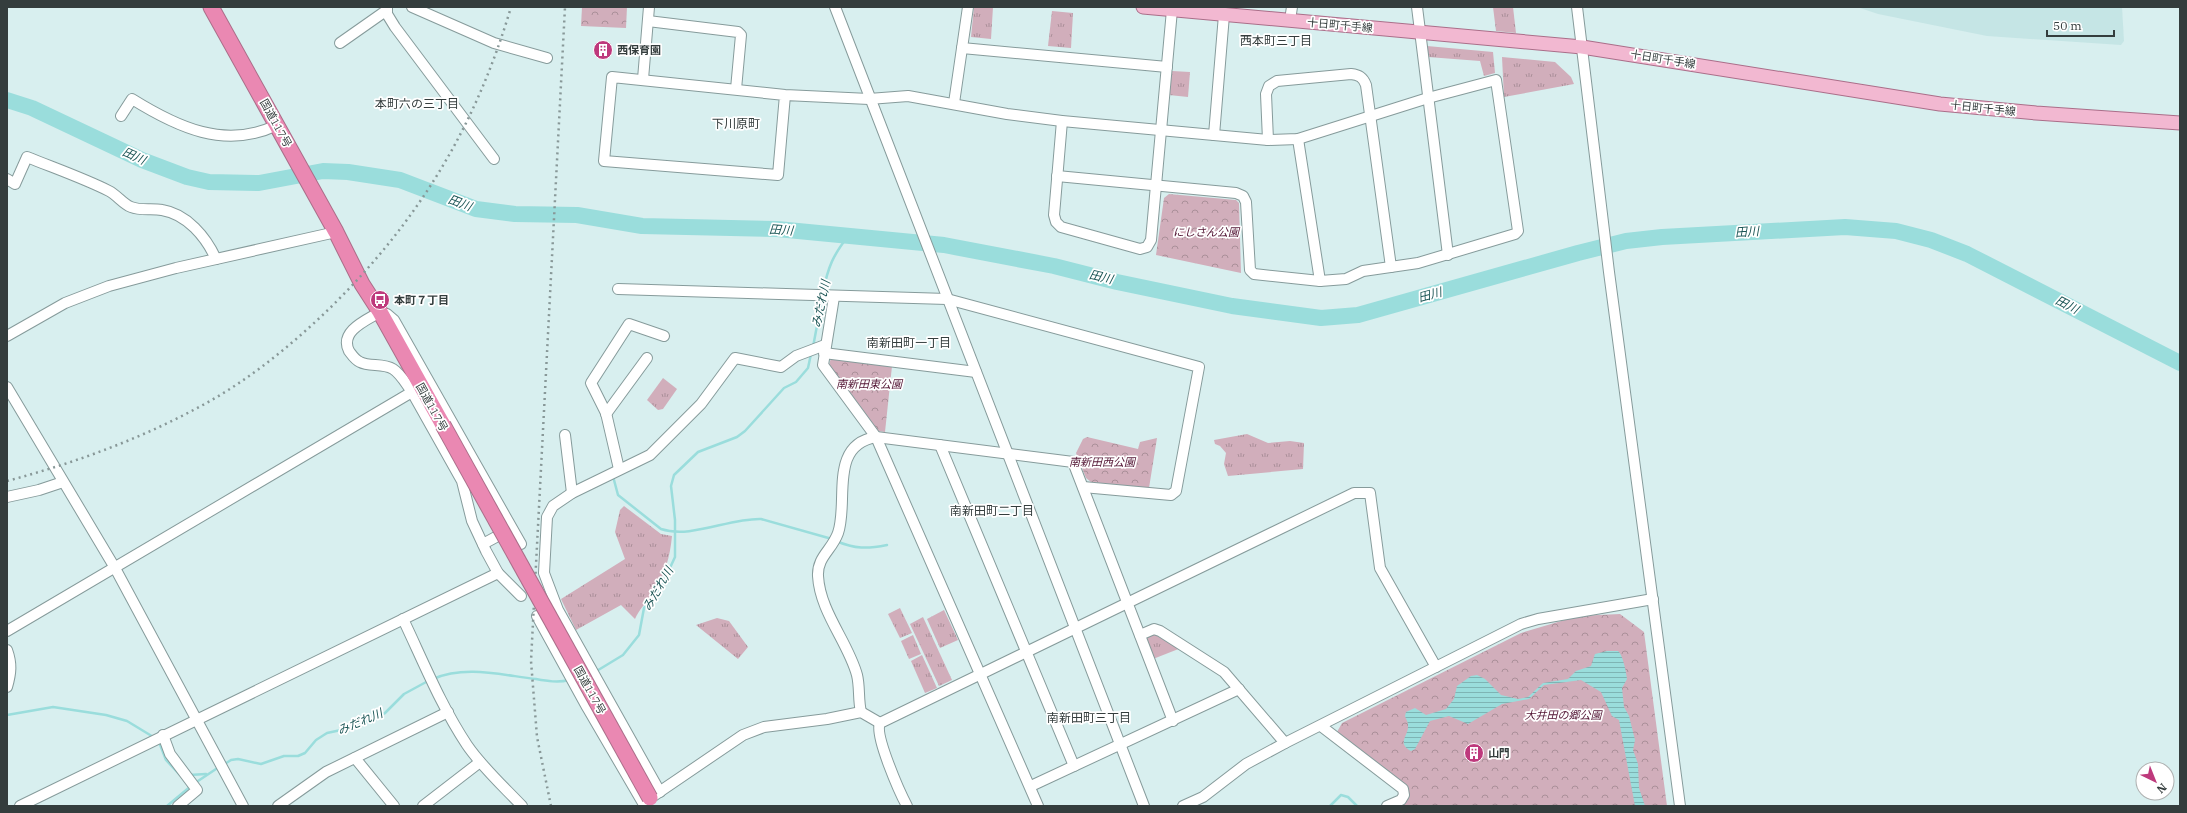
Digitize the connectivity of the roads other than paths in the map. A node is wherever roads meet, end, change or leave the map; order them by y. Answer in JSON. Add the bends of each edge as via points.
{"nodes":[{"id":1,"x":212,"y":7,"type":"edge"},
{"id":2,"x":412,"y":7,"type":"edge"},
{"id":3,"x":649,"y":7,"type":"edge"},
{"id":4,"x":835,"y":7,"type":"edge"},
{"id":5,"x":968,"y":7,"type":"edge"},
{"id":6,"x":1143,"y":7,"type":"edge"},
{"id":7,"x":1292,"y":7,"type":"edge"},
{"id":8,"x":1416,"y":7,"type":"edge"},
{"id":9,"x":1577,"y":7,"type":"edge"},
{"id":10,"x":387,"y":8,"type":"edge"},
{"id":11,"x":1172,"y":10,"type":"junction"},
{"id":12,"x":1224,"y":15,"type":"junction"},
{"id":13,"x":1290,"y":20,"type":"junction"},
{"id":14,"x":648,"y":21,"type":"junction"},
{"id":15,"x":1419,"y":32,"type":"junction"},
{"id":16,"x":340,"y":43,"type":"dead end"},
{"id":17,"x":1582,"y":47,"type":"junction"},
{"id":18,"x":962,"y":48,"type":"junction"},
{"id":19,"x":547,"y":58,"type":"dead end"},
{"id":20,"x":1167,"y":67,"type":"junction"},
{"id":21,"x":643,"y":79,"type":"junction"},
{"id":22,"x":736,"y":89,"type":"junction"},
{"id":23,"x":785,"y":95,"type":"junction"},
{"id":24,"x":1428,"y":98,"type":"junction"},
{"id":25,"x":869,"y":99,"type":"junction"},
{"id":26,"x":954,"y":103,"type":"junction"},
{"id":27,"x":121,"y":116,"type":"dead end"},
{"id":28,"x":1370,"y":117,"type":"junction"},
{"id":29,"x":1062,"y":121,"type":"junction"},
{"id":30,"x":2180,"y":123,"type":"edge"},
{"id":31,"x":276,"y":125,"type":"junction"},
{"id":32,"x":1161,"y":130,"type":"junction"},
{"id":33,"x":1214,"y":135,"type":"junction"},
{"id":34,"x":1298,"y":139,"type":"junction"},
{"id":35,"x":1268,"y":140,"type":"junction"},
{"id":36,"x":494,"y":159,"type":"dead end"},
{"id":37,"x":1057,"y":176,"type":"junction"},
{"id":38,"x":7,"y":179,"type":"edge"},
{"id":39,"x":1156,"y":186,"type":"junction"},
{"id":40,"x":336,"y":232,"type":"junction"},
{"id":41,"x":1448,"y":254,"type":"junction"},
{"id":42,"x":216,"y":259,"type":"junction"},
{"id":43,"x":1390,"y":267,"type":"junction"},
{"id":44,"x":1320,"y":280,"type":"junction"},
{"id":45,"x":618,"y":289,"type":"dead end"},
{"id":46,"x":834,"y":297,"type":"junction"},
{"id":47,"x":947,"y":299,"type":"junction"},
{"id":48,"x":380,"y":312,"type":"junction"},
{"id":49,"x":7,"y":336,"type":"edge"},
{"id":50,"x":664,"y":336,"type":"dead end"},
{"id":51,"x":822,"y":349,"type":"junction"},
{"id":52,"x":647,"y":358,"type":"dead end"},
{"id":53,"x":976,"y":372,"type":"junction"},
{"id":54,"x":7,"y":386,"type":"edge"},
{"id":55,"x":412,"y":392,"type":"junction"},
{"id":56,"x":606,"y":414,"type":"junction"},
{"id":57,"x":566,"y":435,"type":"dead end"},
{"id":58,"x":876,"y":436,"type":"junction"},
{"id":59,"x":940,"y":445,"type":"junction"},
{"id":60,"x":1008,"y":453,"type":"junction"},
{"id":61,"x":619,"y":469,"type":"junction"},
{"id":62,"x":63,"y":482,"type":"junction"},
{"id":63,"x":1083,"y":487,"type":"junction"},
{"id":64,"x":572,"y":494,"type":"junction"},
{"id":65,"x":7,"y":497,"type":"edge"},
{"id":66,"x":512,"y":528,"type":"junction"},
{"id":67,"x":483,"y":544,"type":"junction"},
{"id":68,"x":521,"y":544,"type":"dead end"},
{"id":69,"x":115,"y":568,"type":"junction"},
{"id":70,"x":498,"y":573,"type":"junction"},
{"id":71,"x":521,"y":596,"type":"dead end"},
{"id":72,"x":1652,"y":599,"type":"junction"},
{"id":73,"x":1128,"y":603,"type":"junction"},
{"id":74,"x":537,"y":616,"type":"dead end"},
{"id":75,"x":403,"y":619,"type":"junction"},
{"id":76,"x":1075,"y":627,"type":"junction"},
{"id":77,"x":7,"y":631,"type":"edge"},
{"id":78,"x":1140,"y":635,"type":"junction"},
{"id":79,"x":578,"y":646,"type":"junction"},
{"id":80,"x":7,"y":650,"type":"edge"},
{"id":81,"x":1026,"y":651,"type":"junction"},
{"id":82,"x":560,"y":658,"type":"junction"},
{"id":83,"x":1436,"y":667,"type":"junction"},
{"id":84,"x":979,"y":673,"type":"junction"},
{"id":85,"x":7,"y":687,"type":"edge"},
{"id":86,"x":1240,"y":689,"type":"junction"},
{"id":87,"x":448,"y":712,"type":"junction"},
{"id":88,"x":861,"y":712,"type":"junction"},
{"id":89,"x":195,"y":719,"type":"junction"},
{"id":90,"x":1173,"y":721,"type":"junction"},
{"id":91,"x":880,"y":723,"type":"junction"},
{"id":92,"x":1321,"y":726,"type":"junction"},
{"id":93,"x":163,"y":735,"type":"junction"},
{"id":94,"x":1285,"y":743,"type":"junction"},
{"id":95,"x":1121,"y":745,"type":"junction"},
{"id":96,"x":355,"y":758,"type":"junction"},
{"id":97,"x":480,"y":762,"type":"junction"},
{"id":98,"x":1074,"y":766,"type":"junction"},
{"id":99,"x":1031,"y":786,"type":"junction"},
{"id":100,"x":655,"y":799,"type":"edge"},
{"id":101,"x":20,"y":806,"type":"edge"},
{"id":102,"x":178,"y":806,"type":"edge"},
{"id":103,"x":243,"y":806,"type":"edge"},
{"id":104,"x":278,"y":806,"type":"edge"},
{"id":105,"x":394,"y":806,"type":"edge"},
{"id":106,"x":423,"y":806,"type":"edge"},
{"id":107,"x":522,"y":806,"type":"edge"},
{"id":108,"x":908,"y":806,"type":"edge"},
{"id":109,"x":1038,"y":806,"type":"edge"},
{"id":110,"x":1144,"y":806,"type":"edge"},
{"id":111,"x":1183,"y":806,"type":"edge"},
{"id":112,"x":1388,"y":806,"type":"edge"},
{"id":113,"x":1680,"y":806,"type":"edge"}],
"edges":[{"from":1,"to":31,"type":"highway","name":"国道117号"},
{"from":2,"to":19,"type":"street","via":[[494,43]]},
{"from":3,"to":14,"type":"street"},
{"from":4,"to":25,"type":"street"},
{"from":5,"to":18,"type":"street"},
{"from":6,"to":11,"type":"main road","name":"十日町千手線"},
{"from":7,"to":13,"type":"street"},
{"from":8,"to":15,"type":"street"},
{"from":9,"to":17,"type":"street"},
{"from":10,"to":16,"type":"street"},
{"from":10,"to":36,"type":"street","via":[[387,14],[404,39]]},
{"from":11,"to":12,"type":"main road","name":"十日町千手線"},
{"from":11,"to":20,"type":"street"},
{"from":12,"to":13,"type":"main road","name":"十日町千手線"},
{"from":12,"to":33,"type":"street"},
{"from":13,"to":15,"type":"main road","name":"十日町千手線"},
{"from":14,"to":21,"type":"street"},
{"from":14,"to":22,"type":"street","via":[[738,32],[741,35]]},
{"from":15,"to":17,"type":"main road","name":"十日町千手線"},
{"from":15,"to":24,"type":"street"},
{"from":17,"to":30,"type":"main road","name":"十日町千手線","via":[[1940,104]]},
{"from":17,"to":72,"type":"street"},
{"from":18,"to":20,"type":"street"},
{"from":18,"to":26,"type":"street"},
{"from":20,"to":32,"type":"street"},
{"from":21,"to":22,"type":"street"},
{"from":21,"to":23,"type":"street","via":[[612,76],[604,161],[778,175]]},
{"from":22,"to":23,"type":"street"},
{"from":23,"to":25,"type":"street"},
{"from":24,"to":28,"type":"street"},
{"from":24,"to":41,"type":"street"},
{"from":24,"to":41,"type":"street","via":[[1496,80],[1518,231]]},
{"from":25,"to":26,"type":"street","via":[[908,96]]},
{"from":25,"to":47,"type":"street"},
{"from":26,"to":29,"type":"street","via":[[1007,114]]},
{"from":27,"to":31,"type":"street","via":[[132,99],[166,120],[222,137],[262,132]]},
{"from":28,"to":34,"type":"street"},
{"from":28,"to":35,"type":"street","via":[[1366,85],[1358,75],[1277,81],[1269,86],[1266,94]]},
{"from":28,"to":43,"type":"street"},
{"from":29,"to":32,"type":"street"},
{"from":29,"to":37,"type":"street"},
{"from":31,"to":40,"type":"highway","name":"国道117号"},
{"from":32,"to":33,"type":"street"},
{"from":32,"to":39,"type":"street"},
{"from":33,"to":35,"type":"street"},
{"from":34,"to":35,"type":"street"},
{"from":34,"to":44,"type":"street"},
{"from":37,"to":39,"type":"street"},
{"from":37,"to":39,"type":"street","via":[[1054,215],[1061,227],[1140,249],[1147,247],[1151,240]]},
{"from":38,"to":42,"type":"street","via":[[15,184],[27,157],[109,191],[130,207],[140,210],[161,209],[174,213],[196,228]]},
{"from":39,"to":44,"type":"street","via":[[1243,196],[1246,202],[1250,270],[1254,274]]},
{"from":40,"to":42,"type":"street"},
{"from":40,"to":48,"type":"highway","name":"国道117号","via":[[362,284]]},
{"from":41,"to":43,"type":"street","via":[[1418,263]]},
{"from":42,"to":49,"type":"street","via":[[109,286],[65,303]]},
{"from":43,"to":44,"type":"street","via":[[1363,271],[1346,279]]},
{"from":45,"to":46,"type":"street"},
{"from":46,"to":47,"type":"street"},
{"from":46,"to":51,"type":"street"},
{"from":47,"to":53,"type":"street"},
{"from":47,"to":63,"type":"street","via":[[1199,367],[1176,491],[1171,495]]},
{"from":48,"to":55,"type":"street","via":[[351,330],[348,347],[360,362],[391,368],[399,374]]},
{"from":48,"to":66,"type":"street","via":[[394,320]]},
{"from":48,"to":100,"type":"highway","name":"国道117号","bridge":true},
{"from":50,"to":56,"type":"street","via":[[629,324],[590,383]]},
{"from":51,"to":53,"type":"street"},
{"from":51,"to":58,"type":"street","via":[[823,365]]},
{"from":51,"to":61,"type":"street","via":[[805,352],[781,366],[735,358],[701,404],[650,455]]},
{"from":52,"to":56,"type":"street"},
{"from":53,"to":60,"type":"street"},
{"from":54,"to":62,"type":"street"},
{"from":55,"to":67,"type":"street","via":[[462,481],[472,521]]},
{"from":55,"to":69,"type":"street"},
{"from":56,"to":61,"type":"street"},
{"from":57,"to":64,"type":"street"},
{"from":58,"to":59,"type":"street"},
{"from":58,"to":84,"type":"street"},
{"from":58,"to":88,"type":"street","via":[[867,438],[857,445],[845,464],[839,532],[818,568],[823,599],[858,677]]},
{"from":59,"to":60,"type":"street"},
{"from":59,"to":81,"type":"street"},
{"from":60,"to":63,"type":"street","via":[[1073,462]]},
{"from":60,"to":76,"type":"street"},
{"from":61,"to":64,"type":"street"},
{"from":62,"to":65,"type":"street"},
{"from":62,"to":69,"type":"street"},
{"from":63,"to":73,"type":"street"},
{"from":64,"to":79,"type":"street","via":[[553,506],[547,517],[544,572],[558,610]]},
{"from":66,"to":67,"type":"street"},
{"from":66,"to":68,"type":"street"},
{"from":67,"to":70,"type":"street"},
{"from":69,"to":77,"type":"street"},
{"from":69,"to":89,"type":"street"},
{"from":70,"to":71,"type":"street"},
{"from":70,"to":75,"type":"street"},
{"from":72,"to":83,"type":"street","via":[[1521,624]]},
{"from":72,"to":113,"type":"street"},
{"from":73,"to":76,"type":"street"},
{"from":73,"to":78,"type":"street"},
{"from":73,"to":83,"type":"street","via":[[1354,493],[1370,493],[1380,568]]},
{"from":74,"to":82,"type":"street"},
{"from":75,"to":87,"type":"street"},
{"from":75,"to":89,"type":"street"},
{"from":76,"to":81,"type":"street"},
{"from":76,"to":95,"type":"street"},
{"from":78,"to":86,"type":"street","via":[[1154,629],[1160,631],[1217,666]]},
{"from":78,"to":90,"type":"street"},
{"from":79,"to":82,"type":"street"},
{"from":79,"to":100,"type":"street"},
{"from":80,"to":85,"type":"street","via":[[11,660]]},
{"from":81,"to":84,"type":"street"},
{"from":81,"to":98,"type":"street"},
{"from":82,"to":100,"type":"street","via":[[639,800],[642,803]]},
{"from":83,"to":92,"type":"street"},
{"from":84,"to":91,"type":"street"},
{"from":84,"to":99,"type":"street"},
{"from":86,"to":90,"type":"street"},
{"from":86,"to":94,"type":"street"},
{"from":87,"to":96,"type":"street"},
{"from":87,"to":97,"type":"street"},
{"from":88,"to":91,"type":"street"},
{"from":88,"to":100,"type":"street","via":[[764,727],[744,735]]},
{"from":89,"to":93,"type":"street"},
{"from":89,"to":103,"type":"street"},
{"from":90,"to":95,"type":"street"},
{"from":91,"to":108,"type":"street","via":[[878,730],[889,766]]},
{"from":92,"to":94,"type":"street"},
{"from":92,"to":112,"type":"street","via":[[1403,789],[1401,800]]},
{"from":93,"to":101,"type":"street"},
{"from":93,"to":102,"type":"street","via":[[170,754],[197,790]]},
{"from":94,"to":111,"type":"street","via":[[1246,764],[1204,797]]},
{"from":95,"to":98,"type":"street"},
{"from":95,"to":110,"type":"street"},
{"from":96,"to":104,"type":"street","via":[[326,772]]},
{"from":96,"to":105,"type":"street"},
{"from":97,"to":106,"type":"street"},
{"from":97,"to":107,"type":"street"},
{"from":98,"to":99,"type":"street"},
{"from":99,"to":109,"type":"street"}]}
